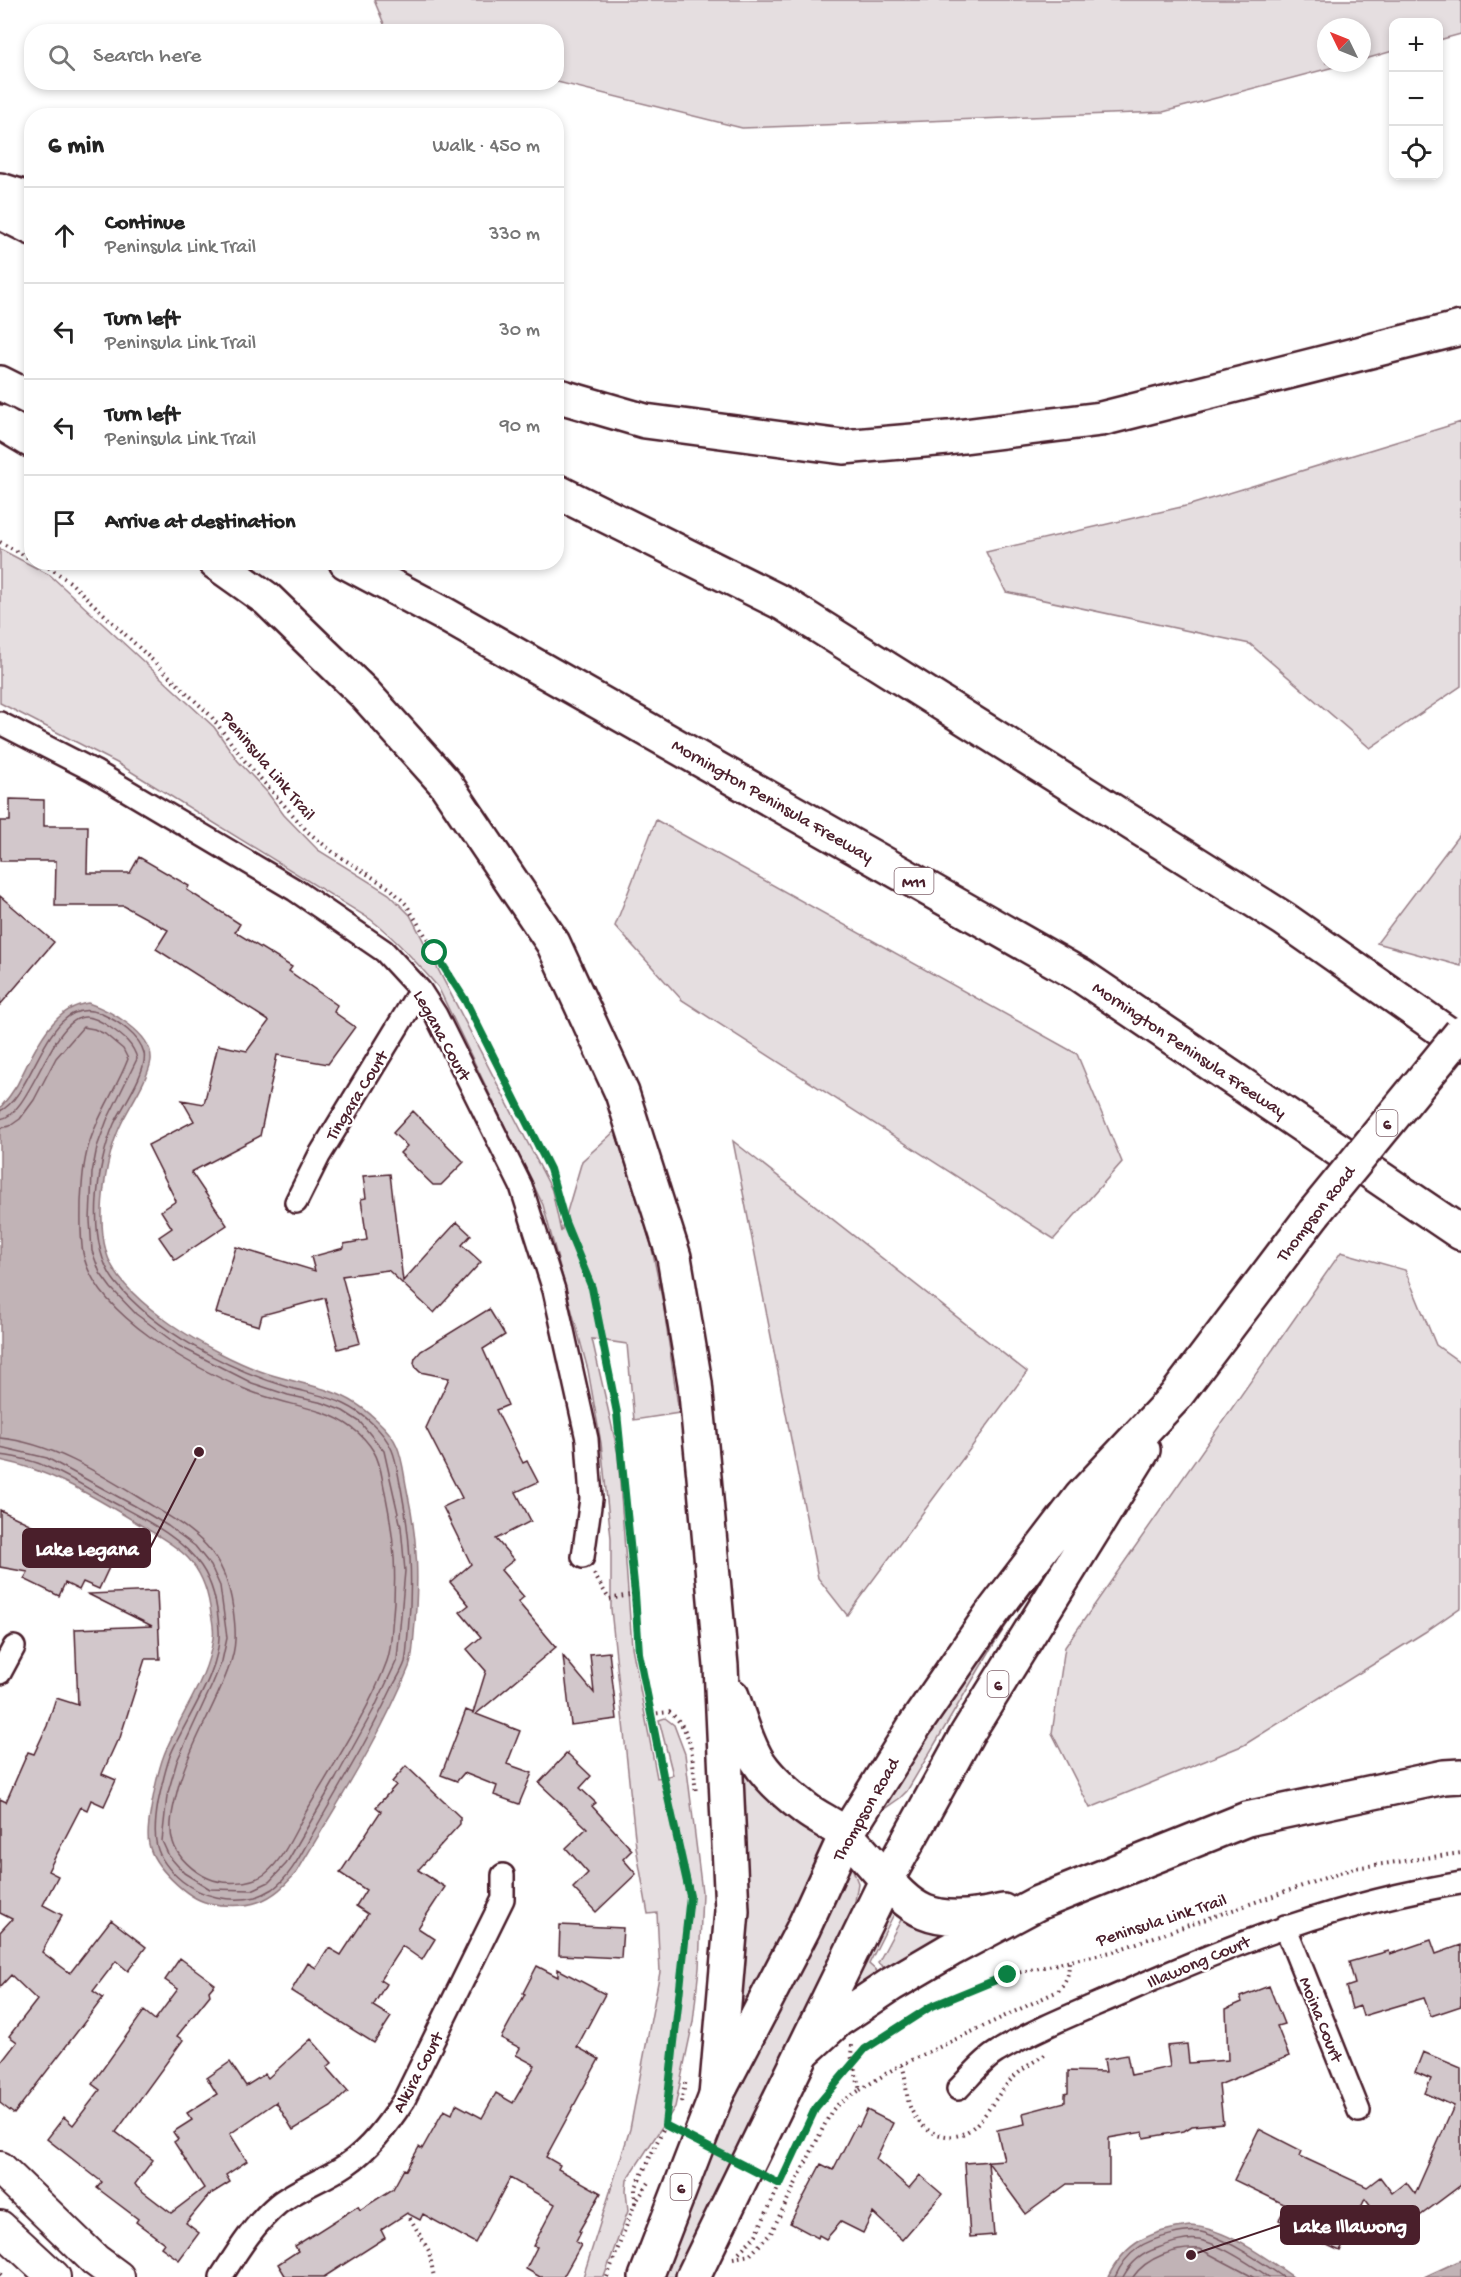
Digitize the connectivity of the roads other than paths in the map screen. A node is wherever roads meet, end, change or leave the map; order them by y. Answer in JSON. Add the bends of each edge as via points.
{"nodes":[{"id":1,"x":0,"y":190,"type":"edge"},
{"id":2,"x":24,"y":198,"type":"edge"},
{"id":3,"x":0,"y":212,"type":"edge"},
{"id":4,"x":24,"y":224,"type":"edge"},
{"id":5,"x":1461,"y":328,"type":"edge"},
{"id":6,"x":0,"y":383,"type":"edge"},
{"id":7,"x":24,"y":395,"type":"edge"},
{"id":8,"x":564,"y":397,"type":"edge"},
{"id":9,"x":0,"y":422,"type":"edge"},
{"id":10,"x":24,"y":436,"type":"edge"},
{"id":11,"x":564,"y":495,"type":"edge"},
{"id":12,"x":226,"y":570,"type":"edge"},
{"id":13,"x":361,"y":570,"type":"edge"},
{"id":14,"x":0,"y":723,"type":"edge"},
{"id":15,"x":420,"y":990,"type":"junction"},
{"id":16,"x":1461,"y":1034,"type":"edge"},
{"id":17,"x":1461,"y":1043,"type":"edge"},
{"id":18,"x":296,"y":1202,"type":"dead end"},
{"id":19,"x":1461,"y":1233,"type":"edge"},
{"id":20,"x":1175,"y":1397,"type":"junction"},
{"id":21,"x":583,"y":1557,"type":"road end"},
{"id":22,"x":14,"y":1647,"type":"dead end"},
{"id":23,"x":721,"y":1666,"type":"junction"},
{"id":24,"x":0,"y":1673,"type":"edge"},
{"id":25,"x":1461,"y":1776,"type":"edge"},
{"id":26,"x":846,"y":1835,"type":"junction"},
{"id":27,"x":503,"y":1875,"type":"dead end"},
{"id":28,"x":886,"y":1881,"type":"junction"},
{"id":29,"x":1461,"y":1883,"type":"edge"},
{"id":30,"x":1038,"y":1903,"type":"junction"},
{"id":31,"x":1285,"y":1926,"type":"junction"},
{"id":32,"x":804,"y":2051,"type":"junction"},
{"id":33,"x":958,"y":2089,"type":"dead end"},
{"id":34,"x":716,"y":2097,"type":"junction"},
{"id":35,"x":1359,"y":2111,"type":"dead end"},
{"id":36,"x":0,"y":2168,"type":"edge"},
{"id":37,"x":0,"y":2227,"type":"edge"},
{"id":38,"x":54,"y":2277,"type":"edge"},
{"id":39,"x":118,"y":2277,"type":"edge"},
{"id":40,"x":221,"y":2277,"type":"edge"},
{"id":41,"x":646,"y":2277,"type":"edge"},
{"id":42,"x":693,"y":2277,"type":"edge"}],
"edges":[{"from":1,"to":2,"type":"main road"},
{"from":3,"to":4,"type":"main road"},
{"from":5,"to":8,"type":"main road","via":[[1101,419],[843,447],[645,421]]},
{"from":6,"to":7,"type":"main road"},
{"from":9,"to":10,"type":"main road"},
{"from":11,"to":17,"type":"main road","via":[[784,604],[1284,919]]},
{"from":12,"to":23,"type":"main road","via":[[267,599],[365,694],[445,783],[553,943],[622,1093],[674,1257],[694,1383]]},
{"from":13,"to":19,"type":"main road","name":"Mornington Peninsula Freeway","number":"M11","via":[[1080,975]]},
{"from":14,"to":15,"type":"street","name":"Legana Court","via":[[94,771],[294,890],[384,951]]},
{"from":15,"to":18,"type":"street","name":"Tingara Court","via":[[319,1156]]},
{"from":15,"to":21,"type":"street","name":"Legana Court","via":[[521,1186],[554,1290],[587,1439],[591,1500]]},
{"from":16,"to":20,"type":"main road","name":"Thompson Road","number":"6","bridge":true,"via":[[1314,1213]]},
{"from":20,"to":26,"type":"main road","name":"Thompson Road","number":"6","via":[[1081,1497],[990,1616]]},
{"from":20,"to":28,"type":"main road","name":"Thompson Road","number":"6","via":[[967,1734]]},
{"from":22,"to":24,"type":"street"},
{"from":23,"to":26,"type":"main road","via":[[758,1761],[788,1795]]},
{"from":23,"to":34,"type":"main road","via":[[732,1911]]},
{"from":25,"to":30,"type":"main road","via":[[1247,1819]]},
{"from":26,"to":28,"type":"main road"},
{"from":26,"to":34,"type":"main road","name":"Thompson Road","number":"6","via":[[803,1929]]},
{"from":27,"to":40,"type":"street","name":"Alkira Court","via":[[503,1899],[393,2117],[352,2161],[275,2206],[246,2239]]},
{"from":28,"to":30,"type":"main road","via":[[906,1902],[940,1917],[962,1919]]},
{"from":28,"to":32,"type":"main road","name":"Thompson Road","number":"6"},
{"from":29,"to":31,"type":"street","name":"Illawong Court","via":[[1357,1904]]},
{"from":30,"to":32,"type":"main road","via":[[892,1984],[838,2020]]},
{"from":31,"to":33,"type":"street","name":"Illawong Court","via":[[1193,1962],[995,2053]]},
{"from":31,"to":35,"type":"street","name":"Moina Court"},
{"from":32,"to":42,"type":"main road","name":"Thompson Road","number":"6"},
{"from":34,"to":41,"type":"main road","name":"Thompson Road","number":"6"},
{"from":36,"to":39,"type":"main road","via":[[95,2260]]},
{"from":37,"to":38,"type":"main road"}]}
